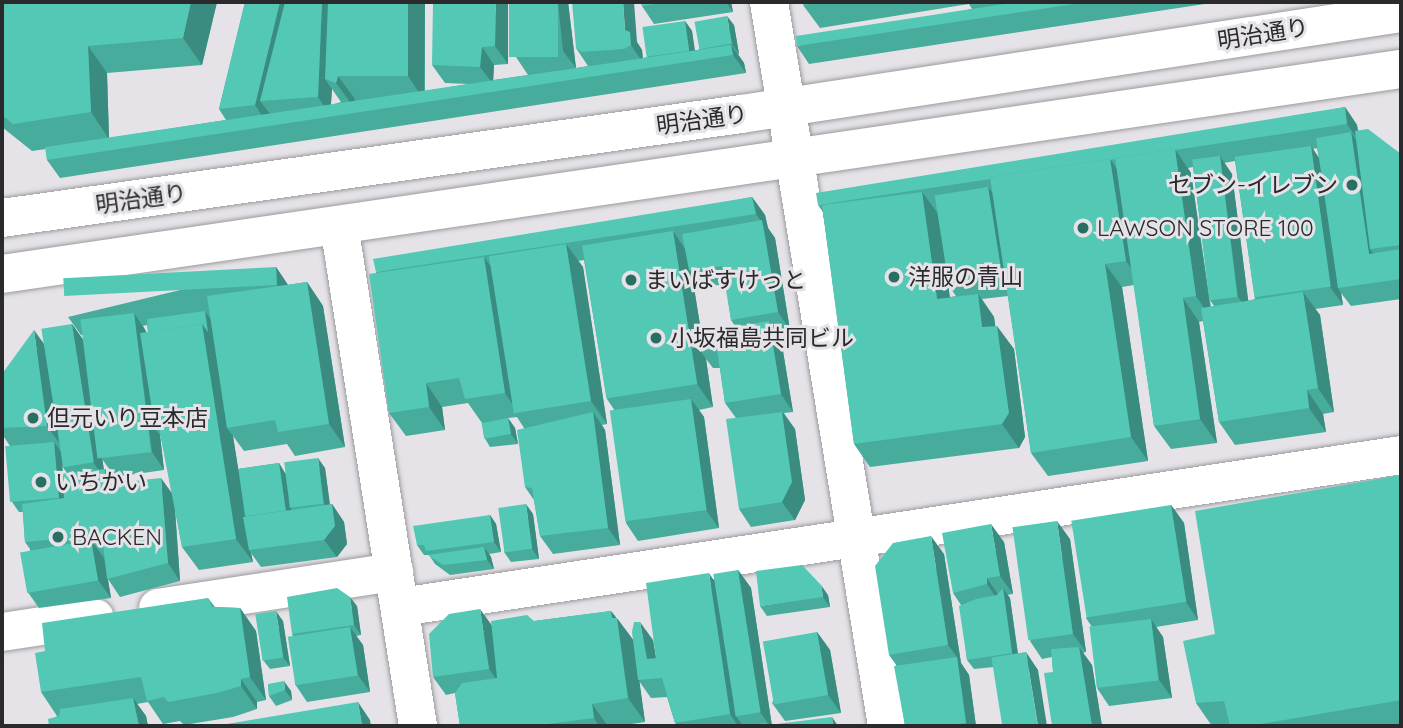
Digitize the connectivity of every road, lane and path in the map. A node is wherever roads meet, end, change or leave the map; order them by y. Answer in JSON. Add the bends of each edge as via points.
{"nodes":[{"id":1,"x":769,"y":2,"type":"edge"},
{"id":2,"x":1401,"y":13,"type":"edge"},
{"id":3,"x":1401,"y":69,"type":"edge"},
{"id":4,"x":786,"y":107,"type":"junction"},
{"id":5,"x":795,"y":161,"type":"junction"},
{"id":6,"x":2,"y":218,"type":"edge"},
{"id":7,"x":339,"y":225,"type":"junction"},
{"id":8,"x":2,"y":274,"type":"edge"},
{"id":9,"x":1401,"y":455,"type":"edge"},
{"id":10,"x":855,"y":540,"type":"junction"},
{"id":11,"x":398,"y":590,"type":"junction"},
{"id":12,"x":2,"y":632,"type":"edge"},
{"id":13,"x":418,"y":726,"type":"edge"},
{"id":14,"x":887,"y":726,"type":"edge"}],
"edges":[{"from":1,"to":4,"type":"main road"},
{"from":2,"to":4,"type":"main road","name":"明治通り"},
{"from":3,"to":5,"type":"main road"},
{"from":4,"to":5,"type":"main road"},
{"from":4,"to":6,"type":"main road","name":"明治通り"},
{"from":5,"to":7,"type":"main road"},
{"from":5,"to":10,"type":"main road"},
{"from":7,"to":8,"type":"main road"},
{"from":7,"to":11,"type":"main road"},
{"from":9,"to":10,"type":"main road"},
{"from":10,"to":11,"type":"main road"},
{"from":10,"to":14,"type":"main road"},
{"from":11,"to":12,"type":"main road"},
{"from":11,"to":13,"type":"main road"}]}
